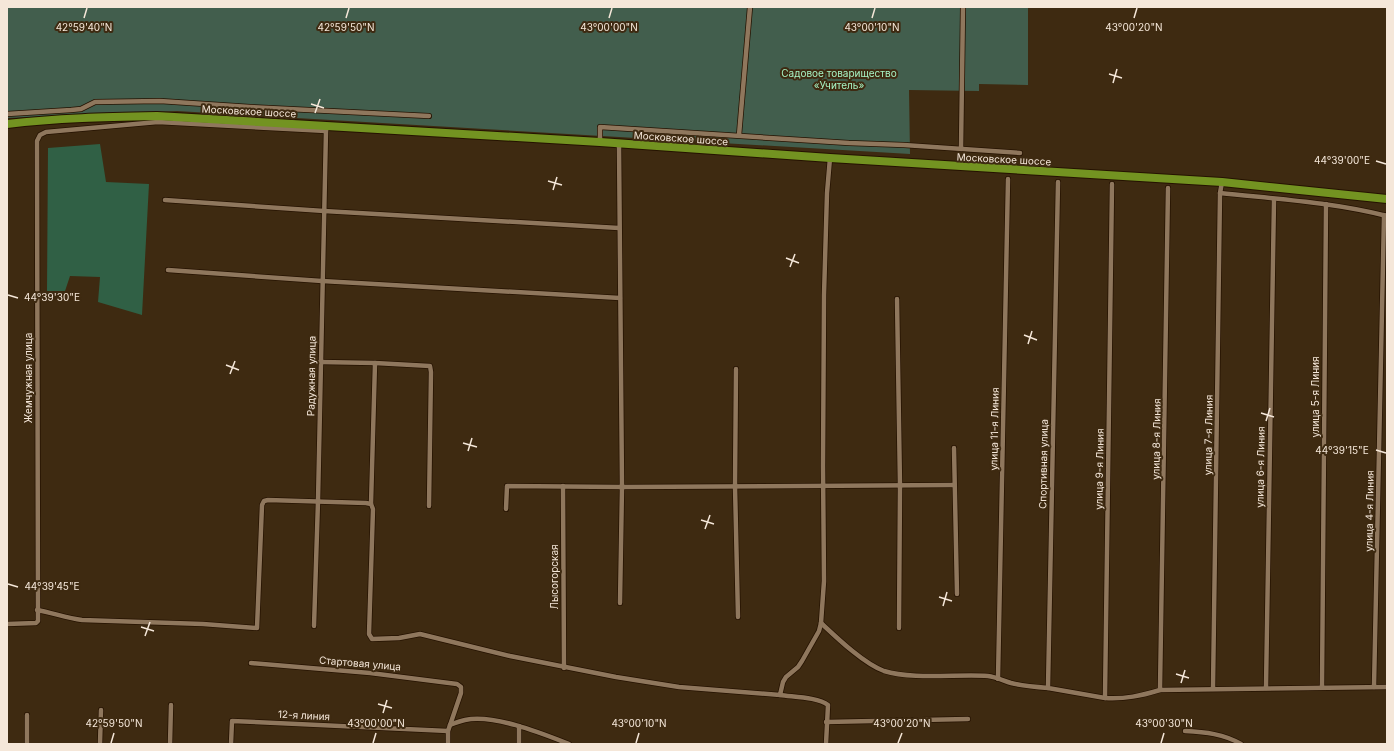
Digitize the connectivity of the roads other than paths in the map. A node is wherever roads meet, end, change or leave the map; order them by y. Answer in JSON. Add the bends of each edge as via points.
{"nodes":[{"id":1,"x":750,"y":7,"type":"edge"},
{"id":2,"x":963,"y":7,"type":"edge"},
{"id":3,"x":7,"y":114,"type":"edge"},
{"id":4,"x":429,"y":116,"type":"dead end"},
{"id":5,"x":7,"y":124,"type":"edge"},
{"id":6,"x":326,"y":128,"type":"junction"},
{"id":7,"x":739,"y":135,"type":"junction"},
{"id":8,"x":600,"y":142,"type":"junction"},
{"id":9,"x":619,"y":144,"type":"junction"},
{"id":10,"x":961,"y":149,"type":"junction"},
{"id":11,"x":1020,"y":153,"type":"dead end"},
{"id":12,"x":830,"y":158,"type":"junction"},
{"id":13,"x":1008,"y":179,"type":"dead end"},
{"id":14,"x":1058,"y":182,"type":"dead end"},
{"id":15,"x":1222,"y":182,"type":"junction"},
{"id":16,"x":1112,"y":184,"type":"dead end"},
{"id":17,"x":1168,"y":188,"type":"dead end"},
{"id":18,"x":1220,"y":193,"type":"junction"},
{"id":19,"x":1352,"y":195,"type":"junction"},
{"id":20,"x":1274,"y":199,"type":"junction"},
{"id":21,"x":1387,"y":199,"type":"edge"},
{"id":22,"x":165,"y":200,"type":"dead end"},
{"id":23,"x":1326,"y":204,"type":"junction"},
{"id":24,"x":1387,"y":204,"type":"edge"},
{"id":25,"x":324,"y":211,"type":"junction"},
{"id":26,"x":1385,"y":215,"type":"edge"},
{"id":27,"x":620,"y":228,"type":"junction"},
{"id":28,"x":168,"y":270,"type":"dead end"},
{"id":29,"x":322,"y":281,"type":"junction"},
{"id":30,"x":620,"y":298,"type":"junction"},
{"id":31,"x":897,"y":299,"type":"dead end"},
{"id":32,"x":320,"y":362,"type":"junction"},
{"id":33,"x":375,"y":363,"type":"junction"},
{"id":34,"x":736,"y":369,"type":"dead end"},
{"id":35,"x":954,"y":448,"type":"dead end"},
{"id":36,"x":824,"y":485,"type":"junction"},
{"id":37,"x":954,"y":485,"type":"junction"},
{"id":38,"x":563,"y":486,"type":"junction"},
{"id":39,"x":735,"y":486,"type":"junction"},
{"id":40,"x":900,"y":486,"type":"junction"},
{"id":41,"x":622,"y":487,"type":"junction"},
{"id":42,"x":318,"y":501,"type":"junction"},
{"id":43,"x":371,"y":504,"type":"junction"},
{"id":44,"x":429,"y":506,"type":"dead end"},
{"id":45,"x":506,"y":509,"type":"dead end"},
{"id":46,"x":956,"y":594,"type":"dead end"},
{"id":47,"x":620,"y":603,"type":"dead end"},
{"id":48,"x":37,"y":610,"type":"junction"},
{"id":49,"x":738,"y":617,"type":"dead end"},
{"id":50,"x":821,"y":623,"type":"junction"},
{"id":51,"x":7,"y":624,"type":"edge"},
{"id":52,"x":314,"y":626,"type":"dead end"},
{"id":53,"x":899,"y":628,"type":"dead end"},
{"id":54,"x":251,"y":663,"type":"dead end"},
{"id":55,"x":564,"y":668,"type":"junction"},
{"id":56,"x":998,"y":679,"type":"junction"},
{"id":57,"x":1322,"y":687,"type":"junction"},
{"id":58,"x":1374,"y":687,"type":"junction"},
{"id":59,"x":1387,"y":687,"type":"edge"},
{"id":60,"x":1048,"y":688,"type":"junction"},
{"id":61,"x":1213,"y":688,"type":"junction"},
{"id":62,"x":1266,"y":688,"type":"junction"},
{"id":63,"x":1160,"y":690,"type":"junction"},
{"id":64,"x":780,"y":695,"type":"junction"},
{"id":65,"x":1105,"y":698,"type":"junction"},
{"id":66,"x":171,"y":705,"type":"dead end"},
{"id":67,"x":101,"y":710,"type":"dead end"},
{"id":68,"x":27,"y":716,"type":"dead end"},
{"id":69,"x":968,"y":719,"type":"dead end"},
{"id":70,"x":826,"y":722,"type":"junction"},
{"id":71,"x":450,"y":725,"type":"junction"},
{"id":72,"x":519,"y":726,"type":"junction"},
{"id":73,"x":448,"y":731,"type":"junction"},
{"id":74,"x":1185,"y":731,"type":"dead end"},
{"id":75,"x":27,"y":744,"type":"edge"},
{"id":76,"x":100,"y":744,"type":"edge"},
{"id":77,"x":170,"y":744,"type":"edge"},
{"id":78,"x":231,"y":744,"type":"edge"},
{"id":79,"x":448,"y":744,"type":"edge"},
{"id":80,"x":519,"y":744,"type":"edge"},
{"id":81,"x":569,"y":744,"type":"edge"},
{"id":82,"x":826,"y":744,"type":"edge"},
{"id":83,"x":1241,"y":744,"type":"edge"}],
"edges":[{"from":1,"to":7,"type":"street"},
{"from":2,"to":10,"type":"street"},
{"from":3,"to":4,"type":"street","via":[[81,109],[95,102],[160,102]]},
{"from":5,"to":6,"type":"highway","name":"Московское шоссе","via":[[157,116]]},
{"from":6,"to":8,"type":"highway","name":"Московское шоссе"},
{"from":6,"to":25,"type":"street","name":"Радужная улица"},
{"from":6,"to":48,"type":"street","name":"Жемчужная улица","via":[[158,122],[46,132],[40,135],[37,141]]},
{"from":7,"to":8,"type":"street","via":[[600,127]]},
{"from":7,"to":10,"type":"street"},
{"from":8,"to":9,"type":"highway","name":"Московское шоссе"},
{"from":9,"to":12,"type":"highway","name":"Московское шоссе"},
{"from":9,"to":27,"type":"street"},
{"from":10,"to":11,"type":"street"},
{"from":12,"to":15,"type":"highway","name":"Московское шоссе"},
{"from":12,"to":36,"type":"street","via":[[824,295]]},
{"from":13,"to":56,"type":"street","name":"улица 11-я Линия"},
{"from":14,"to":60,"type":"street","name":"Спортивная улица"},
{"from":15,"to":18,"type":"street","name":"улица 7-я Линия"},
{"from":15,"to":19,"type":"highway","name":"Московское шоссе"},
{"from":16,"to":65,"type":"street","name":"улица 9-я Линия"},
{"from":17,"to":63,"type":"street","name":"улица 8-я Линия"},
{"from":18,"to":20,"type":"street"},
{"from":18,"to":61,"type":"street","name":"улица 7-я Линия"},
{"from":19,"to":21,"type":"highway"},
{"from":19,"to":24,"type":"highway"},
{"from":20,"to":23,"type":"street"},
{"from":20,"to":62,"type":"street","name":"улица 6-я Линия"},
{"from":22,"to":25,"type":"street"},
{"from":23,"to":26,"type":"street"},
{"from":23,"to":57,"type":"street","name":"улица 5-я Линия"},
{"from":25,"to":27,"type":"street"},
{"from":25,"to":29,"type":"street","name":"Радужная улица"},
{"from":26,"to":58,"type":"street","name":"улица 4-я Линия"},
{"from":27,"to":30,"type":"street"},
{"from":28,"to":29,"type":"street"},
{"from":29,"to":30,"type":"street"},
{"from":29,"to":32,"type":"street","name":"Радужная улица"},
{"from":30,"to":41,"type":"street"},
{"from":31,"to":40,"type":"street"},
{"from":32,"to":33,"type":"street"},
{"from":32,"to":42,"type":"street","name":"Радужная улица"},
{"from":33,"to":43,"type":"street"},
{"from":33,"to":44,"type":"street","via":[[430,366]]},
{"from":34,"to":39,"type":"street"},
{"from":35,"to":37,"type":"street"},
{"from":36,"to":39,"type":"street"},
{"from":36,"to":40,"type":"street"},
{"from":36,"to":50,"type":"street","via":[[824,581]]},
{"from":37,"to":40,"type":"street"},
{"from":37,"to":46,"type":"street"},
{"from":38,"to":41,"type":"street"},
{"from":38,"to":45,"type":"street","via":[[507,486]]},
{"from":38,"to":55,"type":"street","name":"Лысогорская"},
{"from":39,"to":41,"type":"street"},
{"from":39,"to":49,"type":"street"},
{"from":40,"to":53,"type":"street"},
{"from":41,"to":47,"type":"street"},
{"from":42,"to":43,"type":"street"},
{"from":42,"to":48,"type":"street","via":[[268,500],[262,505],[257,628],[82,620]]},
{"from":42,"to":52,"type":"street","name":"Радужная улица"},
{"from":43,"to":55,"type":"street","via":[[373,509],[369,634],[372,639],[420,634]]},
{"from":48,"to":51,"type":"street","name":"Жемчужная улица","via":[[36,624]]},
{"from":50,"to":56,"type":"street","via":[[863,659],[883,670],[913,675],[969,675]]},
{"from":50,"to":64,"type":"street","via":[[802,662],[783,682]]},
{"from":54,"to":71,"type":"street","name":"Стартовая улица","via":[[418,678],[457,684],[461,687],[461,693]]},
{"from":55,"to":64,"type":"street","via":[[679,687]]},
{"from":56,"to":60,"type":"street","via":[[1022,686]]},
{"from":57,"to":58,"type":"street"},
{"from":57,"to":62,"type":"street"},
{"from":58,"to":59,"type":"street"},
{"from":60,"to":65,"type":"street"},
{"from":61,"to":62,"type":"street"},
{"from":61,"to":63,"type":"street"},
{"from":63,"to":65,"type":"street","via":[[1132,698]]},
{"from":64,"to":70,"type":"street","via":[[824,702],[828,705]]},
{"from":66,"to":77,"type":"street"},
{"from":67,"to":76,"type":"street"},
{"from":68,"to":75,"type":"street"},
{"from":69,"to":70,"type":"street"},
{"from":70,"to":82,"type":"street"},
{"from":71,"to":72,"type":"street","via":[[466,720],[485,719]]},
{"from":71,"to":73,"type":"street"},
{"from":72,"to":80,"type":"street"},
{"from":72,"to":81,"type":"street"},
{"from":73,"to":78,"type":"street","name":"12-я линия","via":[[232,721]]},
{"from":73,"to":79,"type":"street"},
{"from":74,"to":83,"type":"street","via":[[1216,734]]}]}
